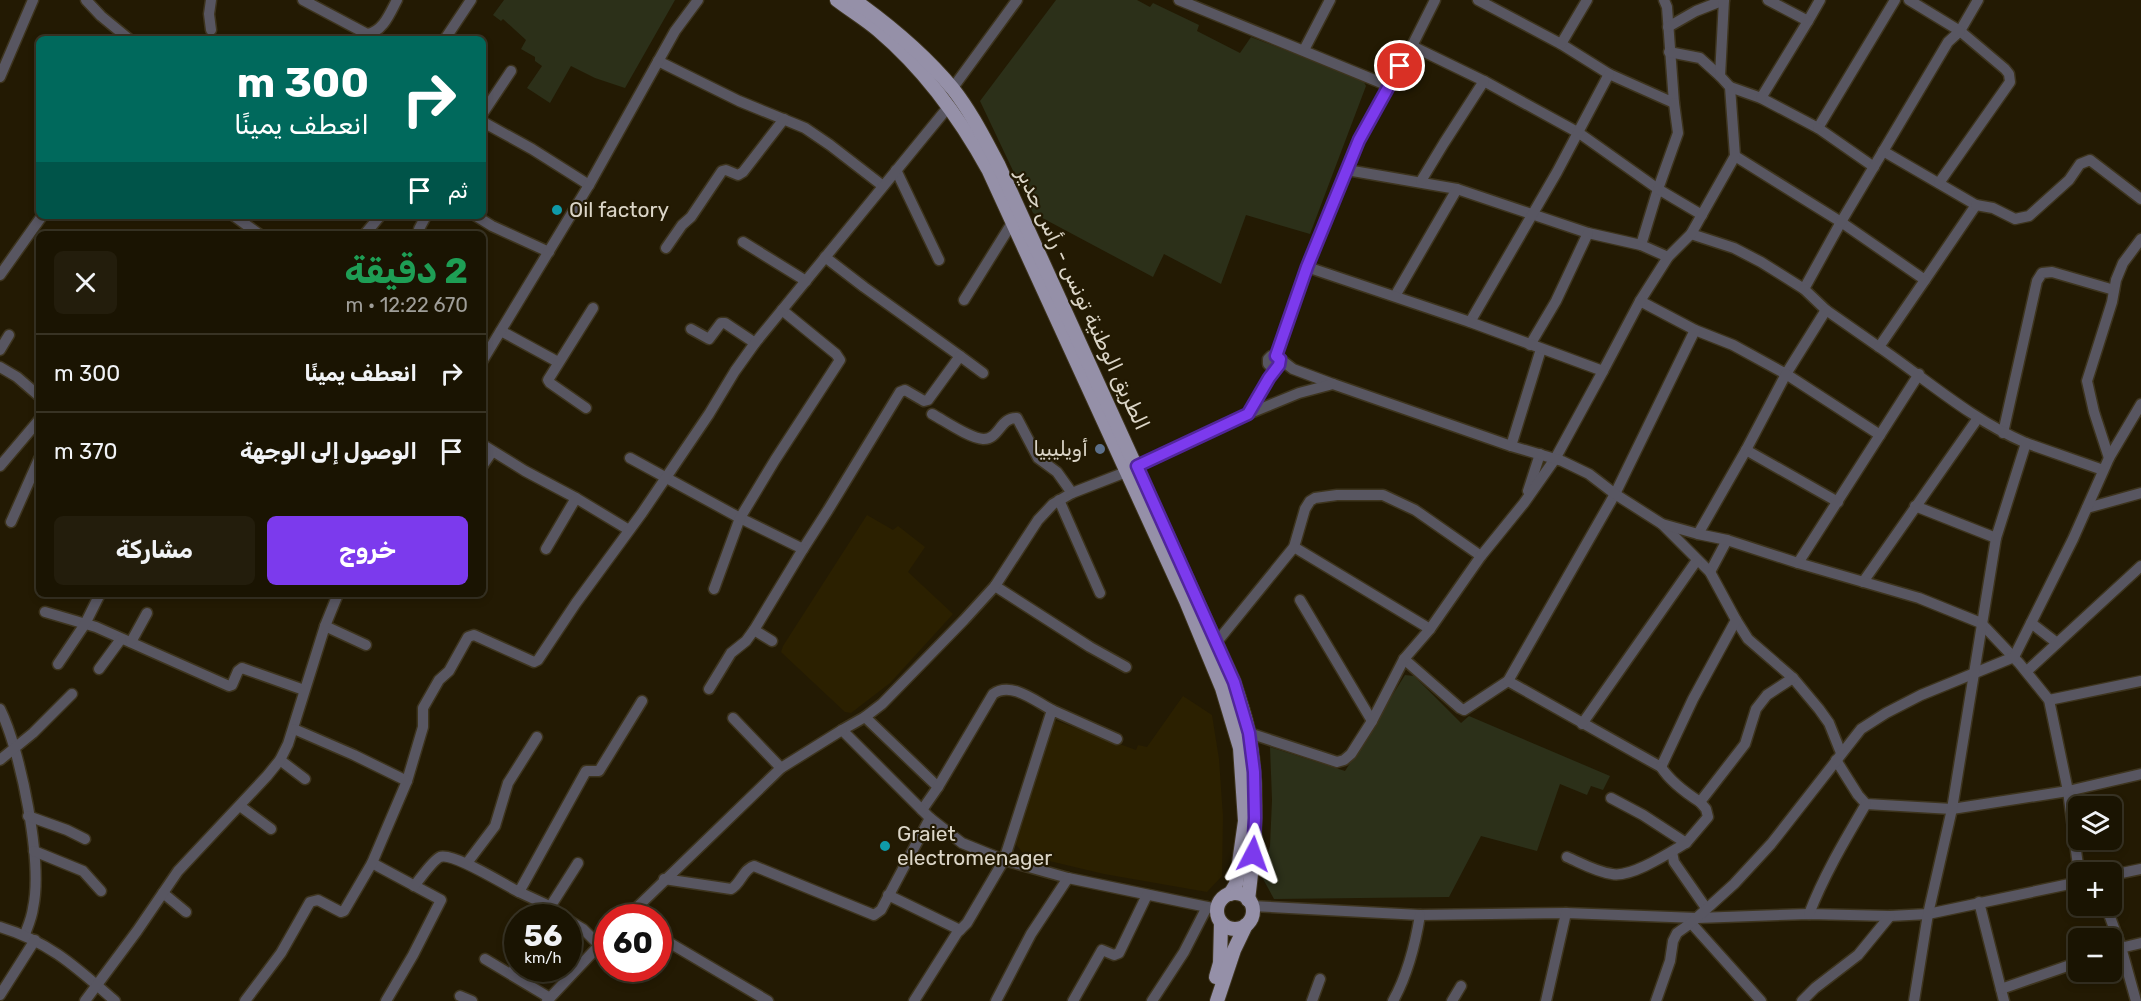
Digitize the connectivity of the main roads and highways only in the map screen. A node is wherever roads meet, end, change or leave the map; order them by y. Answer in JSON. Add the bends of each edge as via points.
{"nodes":[{"id":1,"x":837,"y":0,"type":"edge"},
{"id":2,"x":856,"y":1,"type":"edge"},
{"id":3,"x":1131,"y":469,"type":"junction"},
{"id":4,"x":1230,"y":894,"type":"junction"},
{"id":5,"x":1250,"y":903,"type":"junction"},
{"id":6,"x":1215,"y":913,"type":"junction"},
{"id":7,"x":1246,"y":925,"type":"junction"},
{"id":8,"x":1209,"y":1001,"type":"edge"},
{"id":9,"x":1217,"y":1001,"type":"edge"}],
"edges":[{"from":1,"to":3,"type":"main road","name":"الطريق الوطنية تونس - رأس جدير","via":[[878,29],[910,61],[967,132]]},
{"from":2,"to":3,"type":"main road","name":"الطريق الوطنية تونس - رأس جدير","via":[[885,23],[952,89],[974,119],[998,164]]},
{"from":3,"to":4,"type":"main road","name":"الطريق الوطنية تونس - رأس جدير","via":[[1206,647],[1240,748],[1245,821],[1240,866]]},
{"from":3,"to":5,"type":"main road","name":"الطريق الوطنية تونس - رأس جدير","via":[[1234,682],[1249,733],[1255,818]]},
{"from":4,"to":5,"type":"main road","via":[[1240,894]]},
{"from":4,"to":6,"type":"main road","via":[[1221,900]]},
{"from":5,"to":7,"type":"main road","via":[[1252,916]]},
{"from":6,"to":7,"type":"main road","via":[[1225,927],[1236,929]]},
{"from":6,"to":8,"type":"main road","via":[[1220,963]]},
{"from":7,"to":9,"type":"main road"}]}
